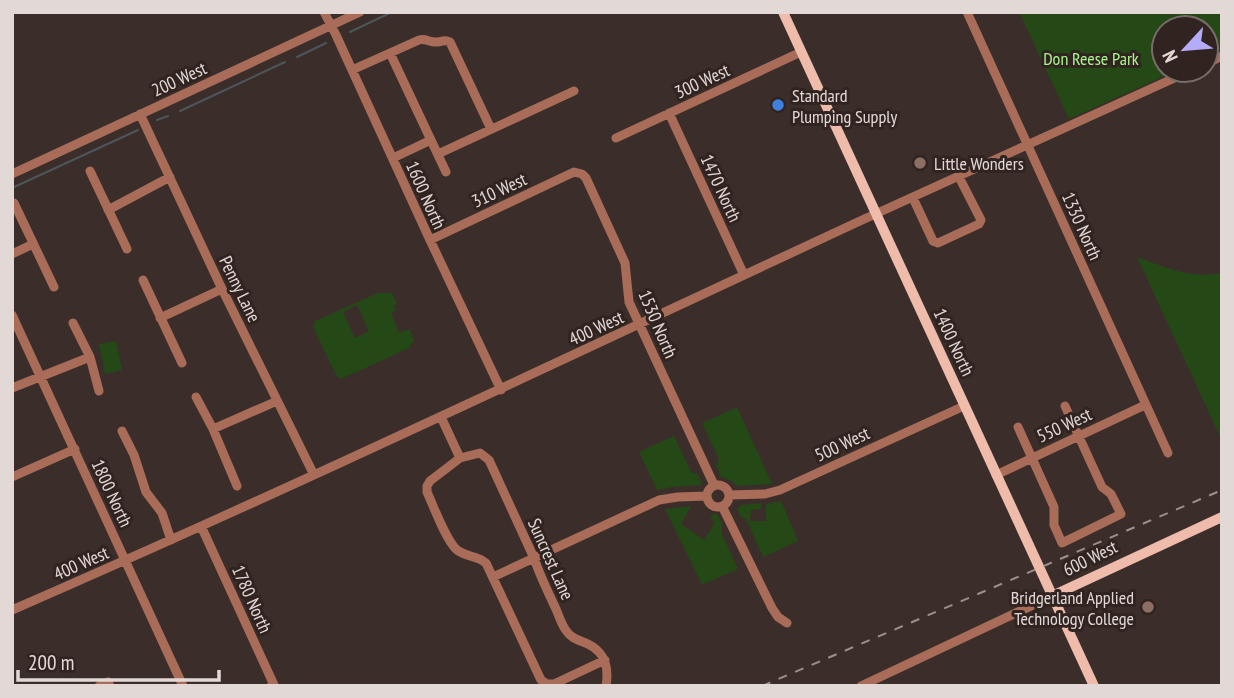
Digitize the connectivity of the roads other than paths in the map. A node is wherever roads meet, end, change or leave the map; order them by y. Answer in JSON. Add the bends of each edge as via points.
{"nodes":[{"id":1,"x":324,"y":12,"type":"edge"},
{"id":2,"x":360,"y":12,"type":"edge"},
{"id":3,"x":783,"y":12,"type":"edge"},
{"id":4,"x":967,"y":12,"type":"edge"},
{"id":5,"x":330,"y":26,"type":"junction"},
{"id":6,"x":801,"y":52,"type":"junction"},
{"id":7,"x":390,"y":53,"type":"junction"},
{"id":8,"x":352,"y":70,"type":"junction"},
{"id":9,"x":1162,"y":84,"type":"edge"},
{"id":10,"x":574,"y":91,"type":"dead end"},
{"id":11,"x":669,"y":113,"type":"junction"},
{"id":12,"x":140,"y":114,"type":"junction"},
{"id":13,"x":491,"y":129,"type":"junction"},
{"id":14,"x":616,"y":138,"type":"dead end"},
{"id":15,"x":431,"y":140,"type":"junction"},
{"id":16,"x":1028,"y":146,"type":"junction"},
{"id":17,"x":438,"y":154,"type":"junction"},
{"id":18,"x":393,"y":159,"type":"junction"},
{"id":19,"x":90,"y":171,"type":"dead end"},
{"id":20,"x":446,"y":172,"type":"dead end"},
{"id":21,"x":12,"y":174,"type":"edge"},
{"id":22,"x":582,"y":174,"type":"joint"},
{"id":23,"x":170,"y":177,"type":"junction"},
{"id":24,"x":960,"y":177,"type":"junction"},
{"id":25,"x":913,"y":198,"type":"junction"},
{"id":26,"x":14,"y":203,"type":"dead end"},
{"id":27,"x":108,"y":210,"type":"junction"},
{"id":28,"x":876,"y":214,"type":"junction"},
{"id":29,"x":429,"y":240,"type":"junction"},
{"id":30,"x":33,"y":244,"type":"junction"},
{"id":31,"x":127,"y":249,"type":"dead end"},
{"id":32,"x":12,"y":254,"type":"edge"},
{"id":33,"x":744,"y":275,"type":"junction"},
{"id":34,"x":144,"y":281,"type":"dead end"},
{"id":35,"x":54,"y":287,"type":"dead end"},
{"id":36,"x":222,"y":289,"type":"junction"},
{"id":37,"x":12,"y":315,"type":"edge"},
{"id":38,"x":160,"y":318,"type":"junction"},
{"id":39,"x":73,"y":323,"type":"dead end"},
{"id":40,"x":639,"y":325,"type":"junction"},
{"id":41,"x":90,"y":357,"type":"junction"},
{"id":42,"x":182,"y":363,"type":"dead end"},
{"id":43,"x":41,"y":377,"type":"junction"},
{"id":44,"x":12,"y":388,"type":"edge"},
{"id":45,"x":501,"y":390,"type":"junction"},
{"id":46,"x":99,"y":391,"type":"dead end"},
{"id":47,"x":196,"y":397,"type":"dead end"},
{"id":48,"x":277,"y":401,"type":"junction"},
{"id":49,"x":1145,"y":405,"type":"junction"},
{"id":50,"x":964,"y":406,"type":"junction"},
{"id":51,"x":1065,"y":406,"type":"dead end"},
{"id":52,"x":442,"y":417,"type":"junction"},
{"id":53,"x":1018,"y":427,"type":"dead end"},
{"id":54,"x":213,"y":429,"type":"junction"},
{"id":55,"x":122,"y":431,"type":"dead end"},
{"id":56,"x":1079,"y":436,"type":"junction"},
{"id":57,"x":75,"y":449,"type":"junction"},
{"id":58,"x":1168,"y":453,"type":"dead end"},
{"id":59,"x":1033,"y":457,"type":"junction"},
{"id":60,"x":460,"y":458,"type":"junction"},
{"id":61,"x":314,"y":475,"type":"junction"},
{"id":62,"x":996,"y":475,"type":"junction"},
{"id":63,"x":12,"y":477,"type":"edge"},
{"id":64,"x":714,"y":485,"type":"junction"},
{"id":65,"x":237,"y":486,"type":"dead end"},
{"id":66,"x":729,"y":495,"type":"junction"},
{"id":67,"x":707,"y":496,"type":"junction"},
{"id":68,"x":722,"y":506,"type":"junction"},
{"id":69,"x":1222,"y":517,"type":"edge"},
{"id":70,"x":201,"y":526,"type":"junction"},
{"id":71,"x":171,"y":540,"type":"junction"},
{"id":72,"x":534,"y":558,"type":"junction"},
{"id":73,"x":126,"y":561,"type":"junction"},
{"id":74,"x":493,"y":577,"type":"junction"},
{"id":75,"x":1052,"y":596,"type":"junction"},
{"id":76,"x":12,"y":610,"type":"edge"},
{"id":77,"x":787,"y":624,"type":"dead end"},
{"id":78,"x":605,"y":660,"type":"junction"},
{"id":79,"x":272,"y":685,"type":"edge"},
{"id":80,"x":99,"y":686,"type":"edge"},
{"id":81,"x":110,"y":686,"type":"edge"},
{"id":82,"x":183,"y":686,"type":"edge"},
{"id":83,"x":606,"y":686,"type":"edge"},
{"id":84,"x":861,"y":686,"type":"edge"},
{"id":85,"x":1094,"y":686,"type":"edge"}],
"edges":[{"from":1,"to":5,"type":"street","name":"1600 North"},
{"from":2,"to":5,"type":"street","name":"200 West"},
{"from":3,"to":6,"type":"main road","name":"1400 North"},
{"from":4,"to":16,"type":"street","name":"1330 North"},
{"from":5,"to":8,"type":"street","name":"1600 North"},
{"from":5,"to":12,"type":"street","name":"200 West"},
{"from":6,"to":11,"type":"street","name":"300 West"},
{"from":6,"to":28,"type":"main road","name":"1400 North"},
{"from":7,"to":8,"type":"street"},
{"from":7,"to":13,"type":"street","via":[[423,39],[450,42]]},
{"from":7,"to":15,"type":"street"},
{"from":8,"to":18,"type":"street","name":"1600 North"},
{"from":9,"to":16,"type":"street","name":"400 West"},
{"from":10,"to":13,"type":"street"},
{"from":11,"to":14,"type":"street","name":"300 West"},
{"from":11,"to":33,"type":"street","name":"1470 North"},
{"from":12,"to":21,"type":"street","name":"200 West"},
{"from":12,"to":23,"type":"street","name":"Penny Lane"},
{"from":13,"to":17,"type":"street"},
{"from":15,"to":17,"type":"street"},
{"from":15,"to":18,"type":"street"},
{"from":16,"to":24,"type":"street","name":"400 West"},
{"from":16,"to":49,"type":"street","name":"1330 North"},
{"from":17,"to":20,"type":"street"},
{"from":18,"to":29,"type":"street","name":"1600 North"},
{"from":19,"to":27,"type":"street"},
{"from":22,"to":29,"type":"street","name":"310 West","via":[[573,172]]},
{"from":22,"to":40,"type":"street","name":"1530 North","via":[[625,263],[629,302]]},
{"from":23,"to":27,"type":"street"},
{"from":23,"to":36,"type":"street","name":"Penny Lane"},
{"from":24,"to":25,"type":"street","name":"400 West"},
{"from":24,"to":25,"type":"street","via":[[981,220],[938,243]]},
{"from":25,"to":28,"type":"street","name":"400 West"},
{"from":26,"to":30,"type":"street"},
{"from":27,"to":31,"type":"street"},
{"from":28,"to":33,"type":"street","name":"400 West"},
{"from":28,"to":50,"type":"main road","name":"1400 North"},
{"from":29,"to":45,"type":"street","name":"1600 North"},
{"from":30,"to":32,"type":"street"},
{"from":30,"to":35,"type":"street"},
{"from":33,"to":40,"type":"street","name":"400 West"},
{"from":34,"to":38,"type":"street"},
{"from":36,"to":38,"type":"street"},
{"from":36,"to":48,"type":"street","name":"Penny Lane"},
{"from":37,"to":43,"type":"street","name":"1800 North"},
{"from":38,"to":42,"type":"street"},
{"from":39,"to":41,"type":"street"},
{"from":40,"to":45,"type":"street","name":"400 West"},
{"from":40,"to":64,"type":"street","name":"1530 North"},
{"from":41,"to":43,"type":"street"},
{"from":41,"to":46,"type":"street"},
{"from":43,"to":44,"type":"street"},
{"from":43,"to":57,"type":"street","name":"1800 North"},
{"from":45,"to":52,"type":"street","name":"400 West"},
{"from":47,"to":54,"type":"street"},
{"from":48,"to":54,"type":"street"},
{"from":48,"to":61,"type":"street","name":"Penny Lane"},
{"from":49,"to":56,"type":"street","name":"550 West"},
{"from":49,"to":58,"type":"street","name":"1330 North"},
{"from":50,"to":62,"type":"main road","name":"1400 North"},
{"from":50,"to":66,"type":"street","name":"500 West","via":[[780,490]]},
{"from":51,"to":56,"type":"street"},
{"from":52,"to":60,"type":"street"},
{"from":52,"to":61,"type":"street","name":"400 West"},
{"from":53,"to":59,"type":"street"},
{"from":54,"to":65,"type":"street"},
{"from":55,"to":71,"type":"street"},
{"from":56,"to":59,"type":"street","name":"550 West"},
{"from":56,"to":59,"type":"street","via":[[1101,487],[1111,494],[1121,514],[1062,543],[1054,524],[1054,507]]},
{"from":57,"to":63,"type":"street"},
{"from":57,"to":73,"type":"street","name":"1800 North"},
{"from":59,"to":62,"type":"street","name":"550 West"},
{"from":60,"to":72,"type":"street","name":"Suncrest Lane","via":[[480,453],[489,460]]},
{"from":60,"to":74,"type":"street","via":[[430,481],[427,492],[455,548],[480,558]]},
{"from":61,"to":70,"type":"street","name":"400 West"},
{"from":62,"to":75,"type":"main road","name":"1400 North"},
{"from":64,"to":66,"type":"street","via":[[724,486]]},
{"from":64,"to":67,"type":"street"},
{"from":66,"to":68,"type":"street"},
{"from":67,"to":68,"type":"street","via":[[712,505]]},
{"from":67,"to":72,"type":"street","via":[[659,500]]},
{"from":68,"to":77,"type":"street","via":[[772,608]]},
{"from":69,"to":75,"type":"main road","name":"600 West"},
{"from":70,"to":71,"type":"street","name":"400 West"},
{"from":70,"to":79,"type":"street","name":"1780 North"},
{"from":71,"to":73,"type":"street","name":"400 West"},
{"from":72,"to":74,"type":"street"},
{"from":72,"to":78,"type":"street","name":"Suncrest Lane","via":[[565,630],[599,651]]},
{"from":73,"to":76,"type":"street","name":"400 West"},
{"from":73,"to":82,"type":"street","name":"1800 North"},
{"from":74,"to":78,"type":"street","via":[[541,680],[554,684]]},
{"from":75,"to":84,"type":"street","name":"600 West"},
{"from":75,"to":85,"type":"main road","name":"1400 North"},
{"from":78,"to":83,"type":"street"},
{"from":80,"to":81,"type":"street","via":[[108,682]]}]}
